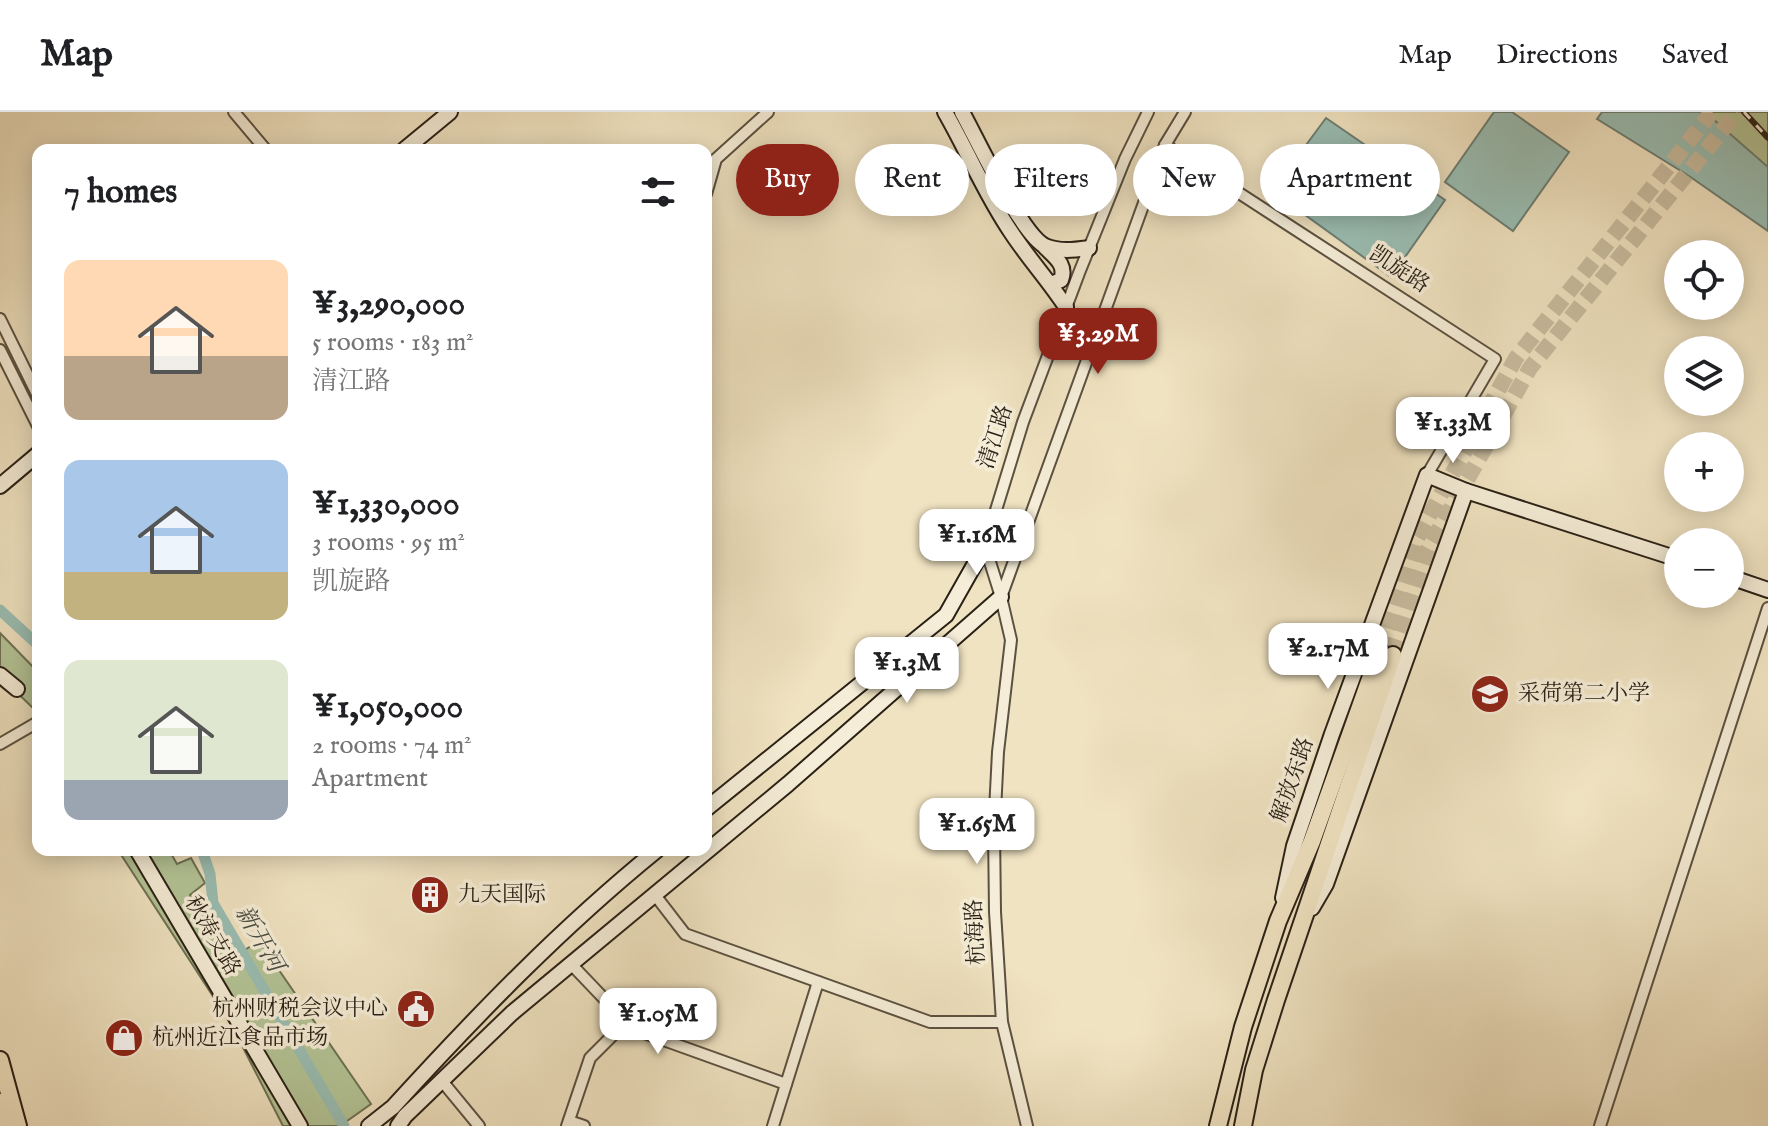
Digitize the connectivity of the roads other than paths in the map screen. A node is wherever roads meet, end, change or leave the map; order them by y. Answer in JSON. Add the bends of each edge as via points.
{"nodes":[{"id":1,"x":234,"y":112,"type":"edge"},
{"id":2,"x":450,"y":112,"type":"edge"},
{"id":3,"x":768,"y":112,"type":"edge"},
{"id":4,"x":945,"y":112,"type":"edge"},
{"id":5,"x":962,"y":112,"type":"edge"},
{"id":6,"x":1148,"y":112,"type":"edge"},
{"id":7,"x":1185,"y":112,"type":"edge"},
{"id":8,"x":261,"y":144,"type":"edge"},
{"id":9,"x":411,"y":144,"type":"edge"},
{"id":10,"x":1166,"y":144,"type":"edge"},
{"id":11,"x":712,"y":173,"type":"edge"},
{"id":12,"x":1244,"y":196,"type":"edge"},
{"id":13,"x":1139,"y":216,"type":"edge"},
{"id":14,"x":1042,"y":245,"type":"junction"},
{"id":15,"x":1089,"y":248,"type":"junction"},
{"id":16,"x":1051,"y":284,"type":"junction"},
{"id":17,"x":1066,"y":307,"type":"junction"},
{"id":18,"x":0,"y":319,"type":"edge"},
{"id":19,"x":0,"y":350,"type":"edge"},
{"id":20,"x":32,"y":384,"type":"edge"},
{"id":21,"x":32,"y":414,"type":"edge"},
{"id":22,"x":32,"y":459,"type":"edge"},
{"id":23,"x":1427,"y":475,"type":"junction"},
{"id":24,"x":0,"y":486,"type":"edge"},
{"id":25,"x":1466,"y":491,"type":"junction"},
{"id":26,"x":985,"y":546,"type":"junction"},
{"id":27,"x":1664,"y":555,"type":"edge"},
{"id":28,"x":1744,"y":582,"type":"edge"},
{"id":29,"x":1768,"y":590,"type":"edge"},
{"id":30,"x":1001,"y":597,"type":"junction"},
{"id":31,"x":1768,"y":608,"type":"edge"},
{"id":32,"x":0,"y":675,"type":"edge"},
{"id":33,"x":17,"y":689,"type":"dead end"},
{"id":34,"x":32,"y":725,"type":"edge"},
{"id":35,"x":0,"y":744,"type":"edge"},
{"id":36,"x":712,"y":804,"type":"edge"},
{"id":37,"x":712,"y":847,"type":"edge"},
{"id":38,"x":141,"y":856,"type":"edge"},
{"id":39,"x":649,"y":856,"type":"edge"},
{"id":40,"x":702,"y":856,"type":"edge"},
{"id":41,"x":655,"y":895,"type":"junction"},
{"id":42,"x":1278,"y":921,"type":"junction"},
{"id":43,"x":1299,"y":929,"type":"junction"},
{"id":44,"x":571,"y":964,"type":"junction"},
{"id":45,"x":818,"y":982,"type":"junction"},
{"id":46,"x":626,"y":1022,"type":"junction"},
{"id":47,"x":1002,"y":1022,"type":"junction"},
{"id":48,"x":0,"y":1060,"type":"edge"},
{"id":49,"x":442,"y":1081,"type":"junction"},
{"id":50,"x":786,"y":1084,"type":"junction"},
{"id":51,"x":0,"y":1104,"type":"edge"},
{"id":52,"x":399,"y":1116,"type":"edge"},
{"id":53,"x":568,"y":1123,"type":"edge"},
{"id":54,"x":6,"y":1126,"type":"edge"},
{"id":55,"x":18,"y":1126,"type":"edge"},
{"id":56,"x":300,"y":1126,"type":"edge"},
{"id":57,"x":369,"y":1126,"type":"edge"},
{"id":58,"x":479,"y":1126,"type":"edge"},
{"id":59,"x":584,"y":1126,"type":"edge"},
{"id":60,"x":773,"y":1126,"type":"edge"},
{"id":61,"x":1027,"y":1126,"type":"edge"},
{"id":62,"x":1218,"y":1126,"type":"edge"},
{"id":63,"x":1243,"y":1126,"type":"edge"},
{"id":64,"x":1600,"y":1126,"type":"edge"}],
"edges":[{"from":1,"to":8,"type":"street"},
{"from":2,"to":9,"type":"main road"},
{"from":3,"to":11,"type":"street","via":[[716,159]]},
{"from":4,"to":16,"type":"main road","via":[[1012,235]]},
{"from":5,"to":14,"type":"main road","via":[[1019,216]]},
{"from":6,"to":15,"type":"street","name":"清江路"},
{"from":7,"to":10,"type":"street"},
{"from":12,"to":23,"type":"street","name":"凯旋路","via":[[1495,359]]},
{"from":13,"to":30,"type":"street"},
{"from":14,"to":15,"type":"main road"},
{"from":14,"to":16,"type":"main road","via":[[1063,270],[1061,280]]},
{"from":15,"to":17,"type":"street","name":"清江路"},
{"from":16,"to":17,"type":"main road"},
{"from":17,"to":26,"type":"street","name":"清江路"},
{"from":18,"to":20,"type":"street"},
{"from":19,"to":21,"type":"street"},
{"from":22,"to":24,"type":"main road"},
{"from":23,"to":25,"type":"main road"},
{"from":23,"to":42,"type":"main road","name":"解放东路","via":[[1294,846]]},
{"from":25,"to":27,"type":"main road"},
{"from":25,"to":43,"type":"main road","name":"解放东路","via":[[1326,884]]},
{"from":26,"to":30,"type":"street","name":"杭海路"},
{"from":26,"to":36,"type":"main road","name":"清江路","via":[[946,615]]},
{"from":28,"to":29,"type":"main road"},
{"from":30,"to":37,"type":"main road"},
{"from":30,"to":47,"type":"street","name":"杭海路","via":[[1011,640],[994,830]]},
{"from":31,"to":64,"type":"street"},
{"from":32,"to":33,"type":"main road"},
{"from":34,"to":35,"type":"street"},
{"from":38,"to":56,"type":"main road","name":"秋涛支路"},
{"from":39,"to":52,"type":"main road","via":[[520,971]]},
{"from":40,"to":41,"type":"main road"},
{"from":41,"to":44,"type":"main road"},
{"from":41,"to":45,"type":"street","via":[[685,934]]},
{"from":42,"to":43,"type":"main road","name":"解放东路","via":[[1386,653]]},
{"from":42,"to":62,"type":"main road","name":"解放东路"},
{"from":43,"to":63,"type":"main road","name":"解放东路","via":[[1254,1070]]},
{"from":44,"to":46,"type":"street"},
{"from":44,"to":49,"type":"main road"},
{"from":45,"to":47,"type":"street","via":[[930,1022]]},
{"from":45,"to":50,"type":"street"},
{"from":46,"to":50,"type":"street"},
{"from":46,"to":53,"type":"street","via":[[590,1058]]},
{"from":47,"to":61,"type":"street","name":"杭海路"},
{"from":48,"to":55,"type":"main road"},
{"from":49,"to":52,"type":"main road"},
{"from":49,"to":58,"type":"street"},
{"from":50,"to":60,"type":"street"},
{"from":51,"to":54,"type":"highway"},
{"from":52,"to":57,"type":"main road"},
{"from":53,"to":59,"type":"street"}]}
